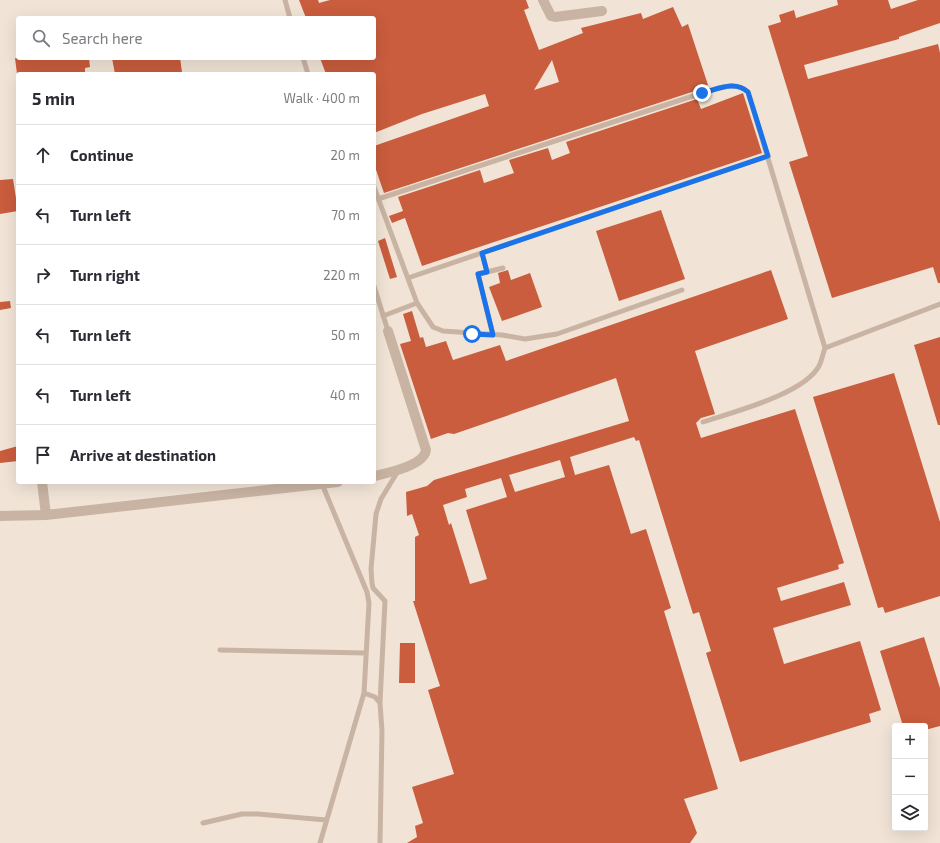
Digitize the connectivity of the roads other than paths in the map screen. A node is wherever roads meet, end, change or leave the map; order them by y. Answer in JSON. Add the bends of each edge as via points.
{"nodes":[{"id":1,"x":285,"y":0,"type":"edge"},
{"id":2,"x":543,"y":0,"type":"edge"},
{"id":3,"x":602,"y":11,"type":"dead end"},
{"id":4,"x":289,"y":16,"type":"edge"},
{"id":5,"x":304,"y":60,"type":"edge"},
{"id":6,"x":307,"y":72,"type":"edge"},
{"id":7,"x":768,"y":156,"type":"junction"},
{"id":8,"x":376,"y":193,"type":"edge"},
{"id":9,"x":378,"y":199,"type":"junction"},
{"id":10,"x":482,"y":253,"type":"junction"},
{"id":11,"x":503,"y":268,"type":"dead end"},
{"id":12,"x":487,"y":272,"type":"junction"},
{"id":13,"x":408,"y":278,"type":"junction"},
{"id":14,"x":682,"y":290,"type":"dead end"},
{"id":15,"x":376,"y":293,"type":"edge"},
{"id":16,"x":417,"y":303,"type":"junction"},
{"id":17,"x":940,"y":304,"type":"edge"},
{"id":18,"x":383,"y":316,"type":"junction"},
{"id":19,"x":388,"y":331,"type":"joint"},
{"id":20,"x":493,"y":335,"type":"junction"},
{"id":21,"x":825,"y":348,"type":"junction"},
{"id":22,"x":703,"y":422,"type":"dead end"},
{"id":23,"x":398,"y":471,"type":"junction"},
{"id":24,"x":376,"y":476,"type":"edge"},
{"id":25,"x":42,"y":484,"type":"edge"},
{"id":26,"x":322,"y":484,"type":"joint"},
{"id":27,"x":46,"y":515,"type":"junction"},
{"id":28,"x":0,"y":516,"type":"edge"},
{"id":29,"x":220,"y":650,"type":"dead end"},
{"id":30,"x":365,"y":653,"type":"junction"},
{"id":31,"x":364,"y":693,"type":"junction"},
{"id":32,"x":380,"y":703,"type":"junction"},
{"id":33,"x":326,"y":820,"type":"junction"},
{"id":34,"x":203,"y":823,"type":"dead end"},
{"id":35,"x":320,"y":843,"type":"edge"},
{"id":36,"x":380,"y":843,"type":"edge"}],
"edges":[{"from":1,"to":4,"type":"lane"},
{"from":2,"to":3,"type":"street","via":[[551,16],[555,17]]},
{"from":5,"to":6,"type":"lane"},
{"from":7,"to":9,"type":"lane","via":[[748,92],[736,85],[702,93]]},
{"from":7,"to":10,"type":"lane"},
{"from":7,"to":21,"type":"lane"},
{"from":8,"to":9,"type":"lane"},
{"from":9,"to":13,"type":"lane"},
{"from":10,"to":12,"type":"lane"},
{"from":10,"to":13,"type":"lane"},
{"from":11,"to":12,"type":"lane"},
{"from":12,"to":20,"type":"lane","via":[[478,274]]},
{"from":13,"to":16,"type":"lane"},
{"from":14,"to":20,"type":"lane","via":[[557,334],[525,339]]},
{"from":15,"to":18,"type":"lane"},
{"from":16,"to":18,"type":"lane"},
{"from":16,"to":20,"type":"lane","via":[[433,327],[443,331]]},
{"from":17,"to":21,"type":"lane"},
{"from":18,"to":19,"type":"lane"},
{"from":19,"to":23,"type":"street","via":[[426,450],[426,455],[422,459]]},
{"from":21,"to":22,"type":"lane","via":[[819,366],[805,382],[763,402]]},
{"from":23,"to":24,"type":"street"},
{"from":23,"to":32,"type":"lane","via":[[381,499],[376,514],[370,568],[373,588],[385,601]]},
{"from":25,"to":27,"type":"street"},
{"from":26,"to":27,"type":"street"},
{"from":26,"to":30,"type":"lane","via":[[369,597]]},
{"from":27,"to":28,"type":"street"},
{"from":29,"to":30,"type":"lane"},
{"from":30,"to":31,"type":"lane"},
{"from":31,"to":32,"type":"lane","via":[[375,697]]},
{"from":31,"to":33,"type":"lane"},
{"from":32,"to":36,"type":"lane"},
{"from":33,"to":34,"type":"lane","via":[[242,814]]},
{"from":33,"to":35,"type":"lane"}]}
